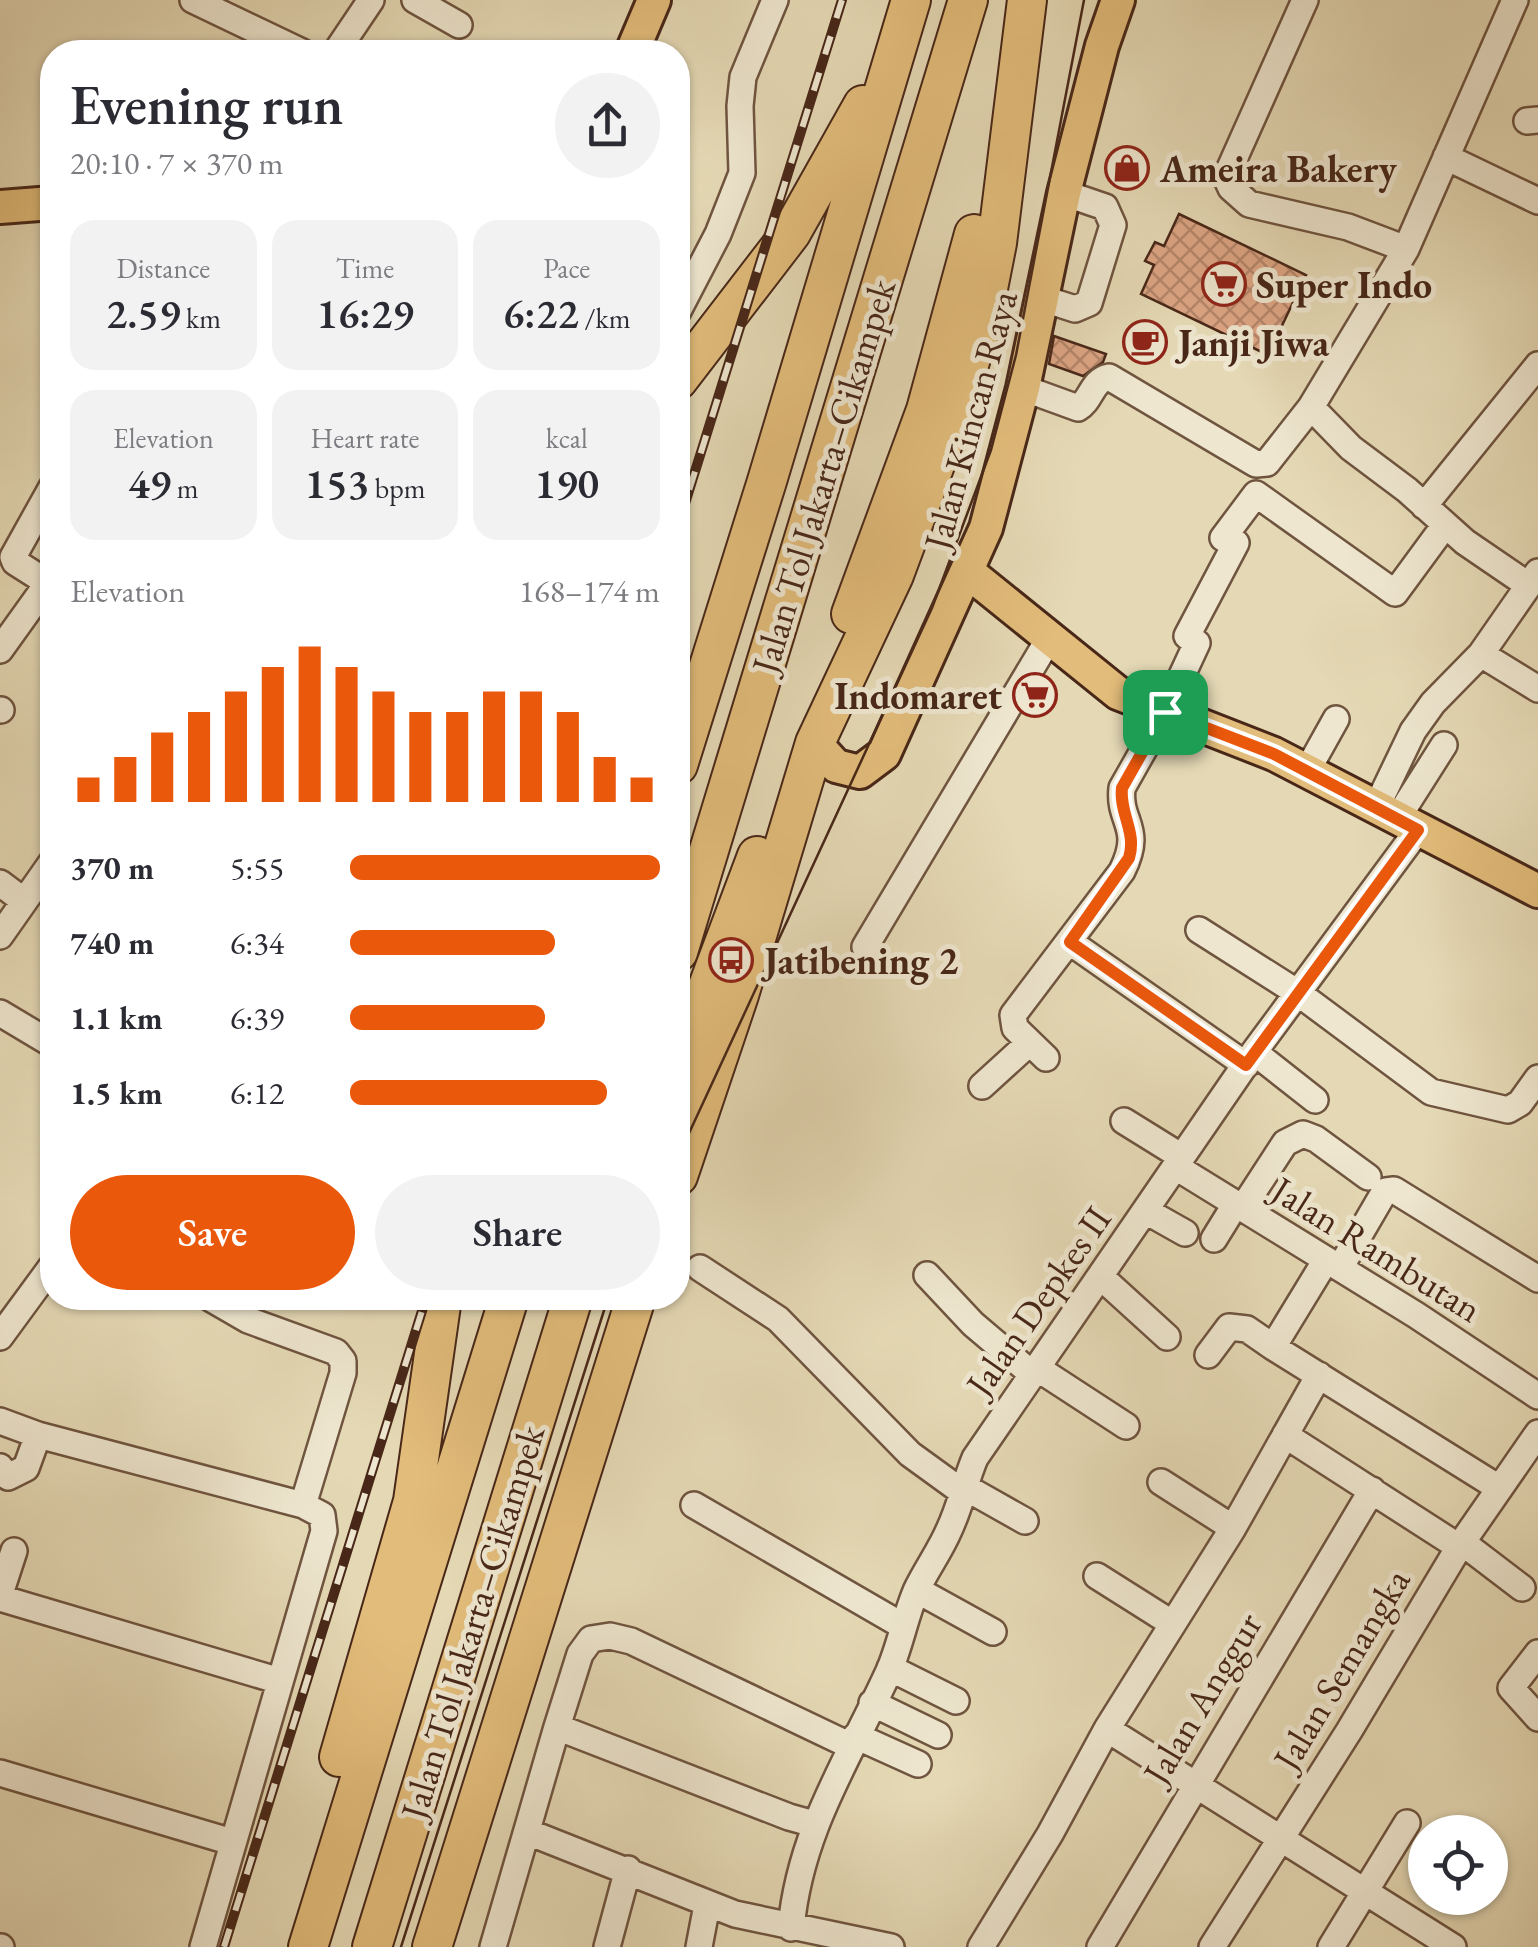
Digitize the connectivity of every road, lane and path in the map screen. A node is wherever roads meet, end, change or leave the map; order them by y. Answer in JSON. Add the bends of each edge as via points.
{"nodes":[{"id":1,"x":193,"y":0,"type":"edge"},
{"id":2,"x":371,"y":0,"type":"edge"},
{"id":3,"x":414,"y":0,"type":"edge"},
{"id":4,"x":654,"y":0,"type":"edge"},
{"id":5,"x":775,"y":0,"type":"edge"},
{"id":6,"x":911,"y":0,"type":"edge"},
{"id":7,"x":968,"y":0,"type":"edge"},
{"id":8,"x":1027,"y":0,"type":"edge"},
{"id":9,"x":1118,"y":0,"type":"edge"},
{"id":10,"x":1305,"y":0,"type":"edge"},
{"id":11,"x":1515,"y":0,"type":"edge"},
{"id":12,"x":460,"y":25,"type":"dead end"},
{"id":13,"x":277,"y":40,"type":"edge"},
{"id":14,"x":344,"y":40,"type":"edge"},
{"id":15,"x":637,"y":40,"type":"edge"},
{"id":16,"x":1022,"y":42,"type":"junction"},
{"id":17,"x":897,"y":43,"type":"junction"},
{"id":18,"x":1446,"y":157,"type":"junction"},
{"id":19,"x":1064,"y":193,"type":"junction"},
{"id":20,"x":1538,"y":202,"type":"edge"},
{"id":21,"x":40,"y":205,"type":"edge"},
{"id":22,"x":0,"y":207,"type":"edge"},
{"id":23,"x":1406,"y":249,"type":"junction"},
{"id":24,"x":690,"y":288,"type":"edge"},
{"id":25,"x":1044,"y":299,"type":"junction"},
{"id":26,"x":690,"y":364,"type":"edge"},
{"id":27,"x":1538,"y":365,"type":"edge"},
{"id":28,"x":1024,"y":388,"type":"junction"},
{"id":29,"x":1311,"y":407,"type":"junction"},
{"id":30,"x":1424,"y":506,"type":"junction"},
{"id":31,"x":40,"y":510,"type":"edge"},
{"id":32,"x":1445,"y":525,"type":"junction"},
{"id":33,"x":968,"y":572,"type":"junction"},
{"id":34,"x":40,"y":578,"type":"edge"},
{"id":35,"x":1533,"y":578,"type":"edge"},
{"id":36,"x":40,"y":597,"type":"edge"},
{"id":37,"x":1050,"y":637,"type":"junction"},
{"id":38,"x":0,"y":650,"type":"edge"},
{"id":39,"x":1480,"y":654,"type":"junction"},
{"id":40,"x":1538,"y":689,"type":"edge"},
{"id":41,"x":1167,"y":706,"type":"junction"},
{"id":42,"x":1336,"y":719,"type":"dead end"},
{"id":43,"x":690,"y":726,"type":"edge"},
{"id":44,"x":815,"y":743,"type":"junction"},
{"id":45,"x":1444,"y":745,"type":"dead end"},
{"id":46,"x":1306,"y":771,"type":"junction"},
{"id":47,"x":1397,"y":819,"type":"junction"},
{"id":48,"x":40,"y":879,"type":"edge"},
{"id":49,"x":0,"y":883,"type":"edge"},
{"id":50,"x":1538,"y":890,"type":"edge"},
{"id":51,"x":24,"y":901,"type":"junction"},
{"id":52,"x":690,"y":913,"type":"edge"},
{"id":53,"x":1199,"y":930,"type":"dead end"},
{"id":54,"x":0,"y":936,"type":"edge"},
{"id":55,"x":1070,"y":942,"type":"junction"},
{"id":56,"x":865,"y":947,"type":"dead end"},
{"id":57,"x":1298,"y":993,"type":"junction"},
{"id":58,"x":0,"y":1013,"type":"edge"},
{"id":59,"x":690,"y":1033,"type":"edge"},
{"id":60,"x":40,"y":1037,"type":"edge"},
{"id":61,"x":1250,"y":1058,"type":"junction"},
{"id":62,"x":1538,"y":1078,"type":"edge"},
{"id":63,"x":982,"y":1086,"type":"dead end"},
{"id":64,"x":1316,"y":1100,"type":"dead end"},
{"id":65,"x":1124,"y":1121,"type":"dead end"},
{"id":66,"x":690,"y":1140,"type":"edge"},
{"id":67,"x":1179,"y":1162,"type":"junction"},
{"id":68,"x":1368,"y":1177,"type":"dead end"},
{"id":69,"x":1238,"y":1207,"type":"junction"},
{"id":70,"x":1146,"y":1211,"type":"junction"},
{"id":71,"x":1185,"y":1233,"type":"dead end"},
{"id":72,"x":1214,"y":1240,"type":"dead end"},
{"id":73,"x":1333,"y":1264,"type":"junction"},
{"id":74,"x":700,"y":1268,"type":"dead end"},
{"id":75,"x":927,"y":1276,"type":"dead end"},
{"id":76,"x":1101,"y":1277,"type":"junction"},
{"id":77,"x":1538,"y":1279,"type":"edge"},
{"id":78,"x":40,"y":1282,"type":"edge"},
{"id":79,"x":231,"y":1310,"type":"edge"},
{"id":80,"x":440,"y":1310,"type":"edge"},
{"id":81,"x":497,"y":1310,"type":"edge"},
{"id":82,"x":505,"y":1310,"type":"edge"},
{"id":83,"x":568,"y":1310,"type":"edge"},
{"id":84,"x":586,"y":1310,"type":"edge"},
{"id":85,"x":632,"y":1310,"type":"edge"},
{"id":86,"x":0,"y":1337,"type":"edge"},
{"id":87,"x":1168,"y":1337,"type":"dead end"},
{"id":88,"x":1272,"y":1347,"type":"junction"},
{"id":89,"x":1208,"y":1354,"type":"dead end"},
{"id":90,"x":1034,"y":1371,"type":"junction"},
{"id":91,"x":1318,"y":1375,"type":"junction"},
{"id":92,"x":1538,"y":1396,"type":"edge"},
{"id":93,"x":0,"y":1422,"type":"edge"},
{"id":94,"x":1126,"y":1426,"type":"dead end"},
{"id":95,"x":1538,"y":1432,"type":"edge"},
{"id":96,"x":1285,"y":1434,"type":"junction"},
{"id":97,"x":38,"y":1435,"type":"junction"},
{"id":98,"x":0,"y":1467,"type":"edge"},
{"id":99,"x":1161,"y":1482,"type":"dead end"},
{"id":100,"x":449,"y":1486,"type":"junction"},
{"id":101,"x":962,"y":1488,"type":"junction"},
{"id":102,"x":1499,"y":1488,"type":"junction"},
{"id":103,"x":1372,"y":1490,"type":"junction"},
{"id":104,"x":304,"y":1505,"type":"junction"},
{"id":105,"x":694,"y":1505,"type":"dead end"},
{"id":106,"x":1026,"y":1521,"type":"dead end"},
{"id":107,"x":1233,"y":1528,"type":"junction"},
{"id":108,"x":1461,"y":1545,"type":"junction"},
{"id":109,"x":14,"y":1551,"type":"dead end"},
{"id":110,"x":1097,"y":1576,"type":"dead end"},
{"id":111,"x":1522,"y":1588,"type":"dead end"},
{"id":112,"x":917,"y":1590,"type":"junction"},
{"id":113,"x":0,"y":1596,"type":"edge"},
{"id":114,"x":1173,"y":1624,"type":"junction"},
{"id":115,"x":903,"y":1626,"type":"junction"},
{"id":116,"x":993,"y":1632,"type":"dead end"},
{"id":117,"x":1538,"y":1653,"type":"edge"},
{"id":118,"x":890,"y":1668,"type":"junction"},
{"id":119,"x":280,"y":1681,"type":"junction"},
{"id":120,"x":956,"y":1702,"type":"dead end"},
{"id":121,"x":872,"y":1703,"type":"junction"},
{"id":122,"x":1538,"y":1718,"type":"edge"},
{"id":123,"x":556,"y":1728,"type":"junction"},
{"id":124,"x":1107,"y":1729,"type":"junction"},
{"id":125,"x":938,"y":1735,"type":"dead end"},
{"id":126,"x":854,"y":1741,"type":"junction"},
{"id":127,"x":918,"y":1764,"type":"dead end"},
{"id":128,"x":0,"y":1772,"type":"edge"},
{"id":129,"x":1194,"y":1784,"type":"junction"},
{"id":130,"x":1408,"y":1823,"type":"dead end"},
{"id":131,"x":814,"y":1824,"type":"junction"},
{"id":132,"x":528,"y":1832,"type":"junction"},
{"id":133,"x":406,"y":1838,"type":"junction"},
{"id":134,"x":1280,"y":1840,"type":"junction"},
{"id":135,"x":232,"y":1842,"type":"junction"},
{"id":136,"x":628,"y":1870,"type":"junction"},
{"id":137,"x":1364,"y":1892,"type":"junction"},
{"id":138,"x":706,"y":1905,"type":"junction"},
{"id":139,"x":801,"y":1935,"type":"edge"},
{"id":140,"x":203,"y":1947,"type":"edge"},
{"id":141,"x":281,"y":1947,"type":"edge"},
{"id":142,"x":308,"y":1947,"type":"edge"},
{"id":143,"x":372,"y":1947,"type":"edge"},
{"id":144,"x":432,"y":1947,"type":"edge"},
{"id":145,"x":493,"y":1947,"type":"edge"},
{"id":146,"x":607,"y":1947,"type":"edge"},
{"id":147,"x":699,"y":1947,"type":"edge"},
{"id":148,"x":891,"y":1947,"type":"edge"},
{"id":149,"x":980,"y":1947,"type":"edge"},
{"id":150,"x":1100,"y":1947,"type":"edge"},
{"id":151,"x":1212,"y":1947,"type":"edge"},
{"id":152,"x":1331,"y":1947,"type":"edge"},
{"id":153,"x":1453,"y":1947,"type":"edge"}],
"edges":[{"from":1,"to":13,"type":"street"},
{"from":2,"to":14,"type":"street"},
{"from":3,"to":12,"type":"street"},
{"from":4,"to":15,"type":"main road"},
{"from":5,"to":24,"type":"street","via":[[743,77],[742,173]]},
{"from":6,"to":17,"type":"highway","name":"Jalan Tol Jakarta–Cikampek"},
{"from":7,"to":52,"type":"highway","name":"Jalan Tol Jakarta–Cikampek"},
{"from":8,"to":16,"type":"highway"},
{"from":9,"to":19,"type":"main road","name":"Jalan Kincan Raya"},
{"from":10,"to":23,"type":"street","via":[[1226,177],[1230,188],[1249,204]]},
{"from":11,"to":18,"type":"street"},
{"from":16,"to":44,"type":"highway","via":[[998,244],[974,347],[894,575]]},
{"from":16,"to":59,"type":"highway","via":[[926,410]]},
{"from":17,"to":26,"type":"highway","via":[[791,233]]},
{"from":17,"to":43,"type":"highway","name":"Jalan Tol Jakarta–Cikampek"},
{"from":18,"to":20,"type":"street"},
{"from":18,"to":23,"type":"street"},
{"from":19,"to":25,"type":"main road","name":"Jalan Kincan Raya"},
{"from":19,"to":25,"type":"street","via":[[1106,208],[1113,225],[1089,303],[1075,309]]},
{"from":21,"to":22,"type":"main road"},
{"from":23,"to":29,"type":"street"},
{"from":25,"to":28,"type":"main road","name":"Jalan Kincan Raya"},
{"from":27,"to":30,"type":"street"},
{"from":28,"to":29,"type":"street","via":[[1078,408],[1109,377],[1260,465]]},
{"from":28,"to":33,"type":"main road","name":"Jalan Kincan Raya"},
{"from":29,"to":30,"type":"street"},
{"from":30,"to":32,"type":"street"},
{"from":31,"to":34,"type":"street","via":[[13,557]]},
{"from":32,"to":35,"type":"street"},
{"from":32,"to":41,"type":"street","via":[[1394,593],[1256,494],[1223,538],[1236,543],[1187,636],[1197,643]]},
{"from":33,"to":37,"type":"main road","name":"Jalan Kincan Raya"},
{"from":33,"to":44,"type":"main road","via":[[884,754],[860,772],[836,766]]},
{"from":35,"to":39,"type":"street"},
{"from":36,"to":38,"type":"street"},
{"from":37,"to":41,"type":"main road","name":"Jalan Kincan Raya","via":[[1118,693]]},
{"from":37,"to":56,"type":"street"},
{"from":39,"to":40,"type":"street"},
{"from":39,"to":47,"type":"street","via":[[1413,731]]},
{"from":41,"to":46,"type":"main road","name":"Jalan Kincan Raya"},
{"from":41,"to":55,"type":"street","via":[[1122,788],[1133,843],[1129,858]]},
{"from":42,"to":46,"type":"street"},
{"from":44,"to":66,"type":"highway"},
{"from":45,"to":47,"type":"street"},
{"from":46,"to":47,"type":"main road","name":"Jalan Kincan Raya"},
{"from":47,"to":50,"type":"main road","name":"Jalan Kincan Raya"},
{"from":47,"to":57,"type":"street","name":"Jalan Depkes II"},
{"from":48,"to":51,"type":"street"},
{"from":49,"to":51,"type":"street"},
{"from":51,"to":54,"type":"street"},
{"from":53,"to":57,"type":"street"},
{"from":55,"to":61,"type":"street"},
{"from":55,"to":63,"type":"street","via":[[1013,1015],[1037,1051]]},
{"from":57,"to":61,"type":"street","name":"Jalan Depkes II"},
{"from":57,"to":62,"type":"street","via":[[1435,1094],[1508,1110]]},
{"from":58,"to":60,"type":"street"},
{"from":61,"to":64,"type":"street"},
{"from":61,"to":67,"type":"street","name":"Jalan Depkes II"},
{"from":65,"to":67,"type":"street","name":"Jalan Rambutan"},
{"from":67,"to":69,"type":"street","name":"Jalan Rambutan"},
{"from":67,"to":70,"type":"street","name":"Jalan Depkes II"},
{"from":68,"to":69,"type":"street","via":[[1302,1134],[1285,1142]]},
{"from":69,"to":72,"type":"street"},
{"from":69,"to":73,"type":"street","name":"Jalan Rambutan"},
{"from":70,"to":71,"type":"street"},
{"from":70,"to":76,"type":"street","name":"Jalan Depkes II"},
{"from":73,"to":77,"type":"street","via":[[1386,1191],[1394,1190]]},
{"from":73,"to":88,"type":"street"},
{"from":73,"to":92,"type":"street","name":"Jalan Rambutan"},
{"from":74,"to":101,"type":"street","via":[[778,1319],[910,1454]]},
{"from":75,"to":90,"type":"street","via":[[973,1324]]},
{"from":76,"to":87,"type":"street"},
{"from":76,"to":90,"type":"street","name":"Jalan Depkes II"},
{"from":78,"to":86,"type":"street"},
{"from":79,"to":104,"type":"street","via":[[324,1346],[343,1361]]},
{"from":80,"to":141,"type":"highway","via":[[412,1501]]},
{"from":81,"to":100,"type":"highway"},
{"from":82,"to":100,"type":"highway","name":"Jalan Tol Jakarta–Cikampek"},
{"from":83,"to":133,"type":"highway","name":"Jalan Tol Jakarta–Cikampek"},
{"from":84,"to":133,"type":"highway"},
{"from":85,"to":144,"type":"highway"},
{"from":88,"to":89,"type":"street","via":[[1247,1329],[1229,1327]]},
{"from":88,"to":91,"type":"street"},
{"from":90,"to":94,"type":"street"},
{"from":90,"to":101,"type":"street","name":"Jalan Depkes II"},
{"from":91,"to":96,"type":"street"},
{"from":91,"to":102,"type":"street"},
{"from":93,"to":97,"type":"street"},
{"from":95,"to":102,"type":"street","name":"Jalan Semangka"},
{"from":96,"to":103,"type":"street"},
{"from":96,"to":107,"type":"street"},
{"from":97,"to":98,"type":"street","via":[[26,1468],[8,1476]]},
{"from":97,"to":104,"type":"street"},
{"from":99,"to":107,"type":"street"},
{"from":100,"to":142,"type":"highway","name":"Jalan Tol Jakarta–Cikampek"},
{"from":101,"to":106,"type":"street"},
{"from":101,"to":112,"type":"street","name":"Jalan Depkes II","via":[[952,1526]]},
{"from":102,"to":108,"type":"street","name":"Jalan Semangka"},
{"from":103,"to":108,"type":"street"},
{"from":103,"to":129,"type":"street","name":"Jalan Anggur"},
{"from":104,"to":119,"type":"street","via":[[322,1516],[324,1531]]},
{"from":105,"to":115,"type":"street"},
{"from":107,"to":114,"type":"street"},
{"from":108,"to":111,"type":"street"},
{"from":108,"to":134,"type":"street","name":"Jalan Semangka"},
{"from":109,"to":113,"type":"street"},
{"from":110,"to":114,"type":"street"},
{"from":112,"to":115,"type":"street","name":"Jalan Depkes II"},
{"from":112,"to":116,"type":"street"},
{"from":113,"to":119,"type":"street"},
{"from":114,"to":124,"type":"street"},
{"from":115,"to":118,"type":"street","name":"Jalan Depkes II"},
{"from":117,"to":122,"type":"street","via":[[1511,1688]]},
{"from":118,"to":120,"type":"street"},
{"from":118,"to":121,"type":"street","name":"Jalan Depkes II"},
{"from":119,"to":135,"type":"street"},
{"from":121,"to":125,"type":"street"},
{"from":121,"to":126,"type":"street","name":"Jalan Depkes II"},
{"from":123,"to":126,"type":"street","via":[[580,1654],[590,1638],[610,1636]]},
{"from":123,"to":131,"type":"street"},
{"from":123,"to":132,"type":"street"},
{"from":124,"to":129,"type":"street"},
{"from":124,"to":149,"type":"street"},
{"from":126,"to":127,"type":"street"},
{"from":126,"to":131,"type":"street","name":"Jalan Depkes II"},
{"from":128,"to":135,"type":"street"},
{"from":129,"to":134,"type":"street"},
{"from":129,"to":150,"type":"street","name":"Jalan Anggur"},
{"from":130,"to":137,"type":"street"},
{"from":131,"to":139,"type":"street","name":"Jalan Depkes II"},
{"from":132,"to":136,"type":"street"},
{"from":132,"to":145,"type":"street"},
{"from":133,"to":143,"type":"highway","name":"Jalan Tol Jakarta–Cikampek"},
{"from":134,"to":137,"type":"street"},
{"from":134,"to":151,"type":"street","name":"Jalan Semangka"},
{"from":135,"to":140,"type":"street"},
{"from":136,"to":138,"type":"street"},
{"from":136,"to":146,"type":"street"},
{"from":137,"to":152,"type":"street"},
{"from":137,"to":153,"type":"street"},
{"from":138,"to":139,"type":"street"},
{"from":138,"to":147,"type":"street"},
{"from":139,"to":148,"type":"street"}]}
